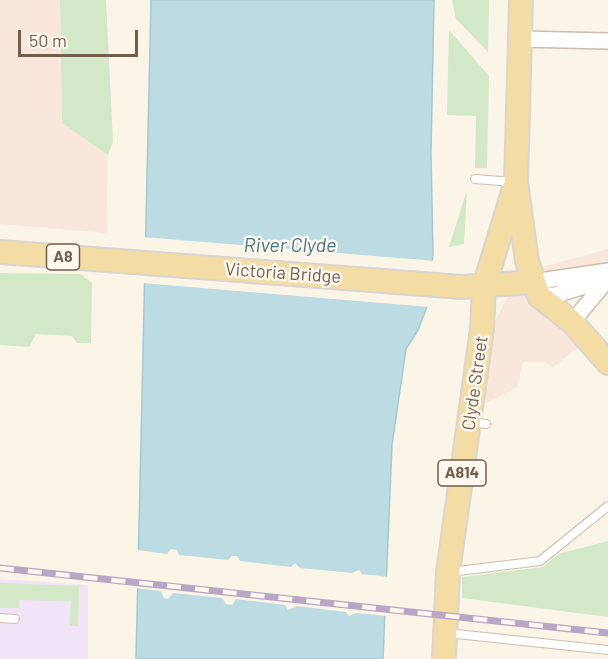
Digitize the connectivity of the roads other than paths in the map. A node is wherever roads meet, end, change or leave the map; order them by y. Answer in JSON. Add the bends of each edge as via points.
{"nodes":[{"id":1,"x":521,"y":0,"type":"edge"},
{"id":2,"x":521,"y":39,"type":"junction"},
{"id":3,"x":608,"y":41,"type":"edge"},
{"id":4,"x":475,"y":179,"type":"dead end"},
{"id":5,"x":516,"y":182,"type":"junction"},
{"id":6,"x":0,"y":252,"type":"edge"},
{"id":7,"x":608,"y":276,"type":"edge"},
{"id":8,"x":484,"y":287,"type":"junction"},
{"id":9,"x":536,"y":289,"type":"junction"},
{"id":10,"x":572,"y":322,"type":"junction"},
{"id":11,"x":608,"y":363,"type":"edge"},
{"id":12,"x":608,"y":506,"type":"edge"},
{"id":13,"x":448,"y":572,"type":"junction"},
{"id":14,"x":0,"y":618,"type":"edge"},
{"id":15,"x":15,"y":619,"type":"dead end"},
{"id":16,"x":445,"y":633,"type":"junction"},
{"id":17,"x":608,"y":650,"type":"edge"},
{"id":18,"x":444,"y":659,"type":"edge"}],
"edges":[{"from":1,"to":2,"type":"main road","name":"Clyde Street","number":"A814"},
{"from":2,"to":3,"type":"street"},
{"from":2,"to":5,"type":"main road","name":"Clyde Street","number":"A814"},
{"from":4,"to":5,"type":"lane"},
{"from":5,"to":8,"type":"main road","name":"Clyde Street","number":"A814"},
{"from":5,"to":9,"type":"main road","name":"Clyde Street","via":[[525,247]]},
{"from":6,"to":8,"type":"main road","name":"Victoria Bridge","number":"A8"},
{"from":7,"to":9,"type":"street","via":[[556,295]]},
{"from":7,"to":10,"type":"street"},
{"from":8,"to":9,"type":"main road","name":"Victoria Bridge"},
{"from":8,"to":13,"type":"main road","name":"Clyde Street","number":"A814","via":[[478,423]]},
{"from":9,"to":10,"type":"main road"},
{"from":10,"to":11,"type":"main road"},
{"from":12,"to":13,"type":"lane","via":[[540,561]]},
{"from":13,"to":16,"type":"main road","name":"Clyde Street","number":"A814"},
{"from":14,"to":15,"type":"lane"},
{"from":16,"to":17,"type":"lane"},
{"from":16,"to":18,"type":"main road","name":"Clyde Street","number":"A814"}]}
